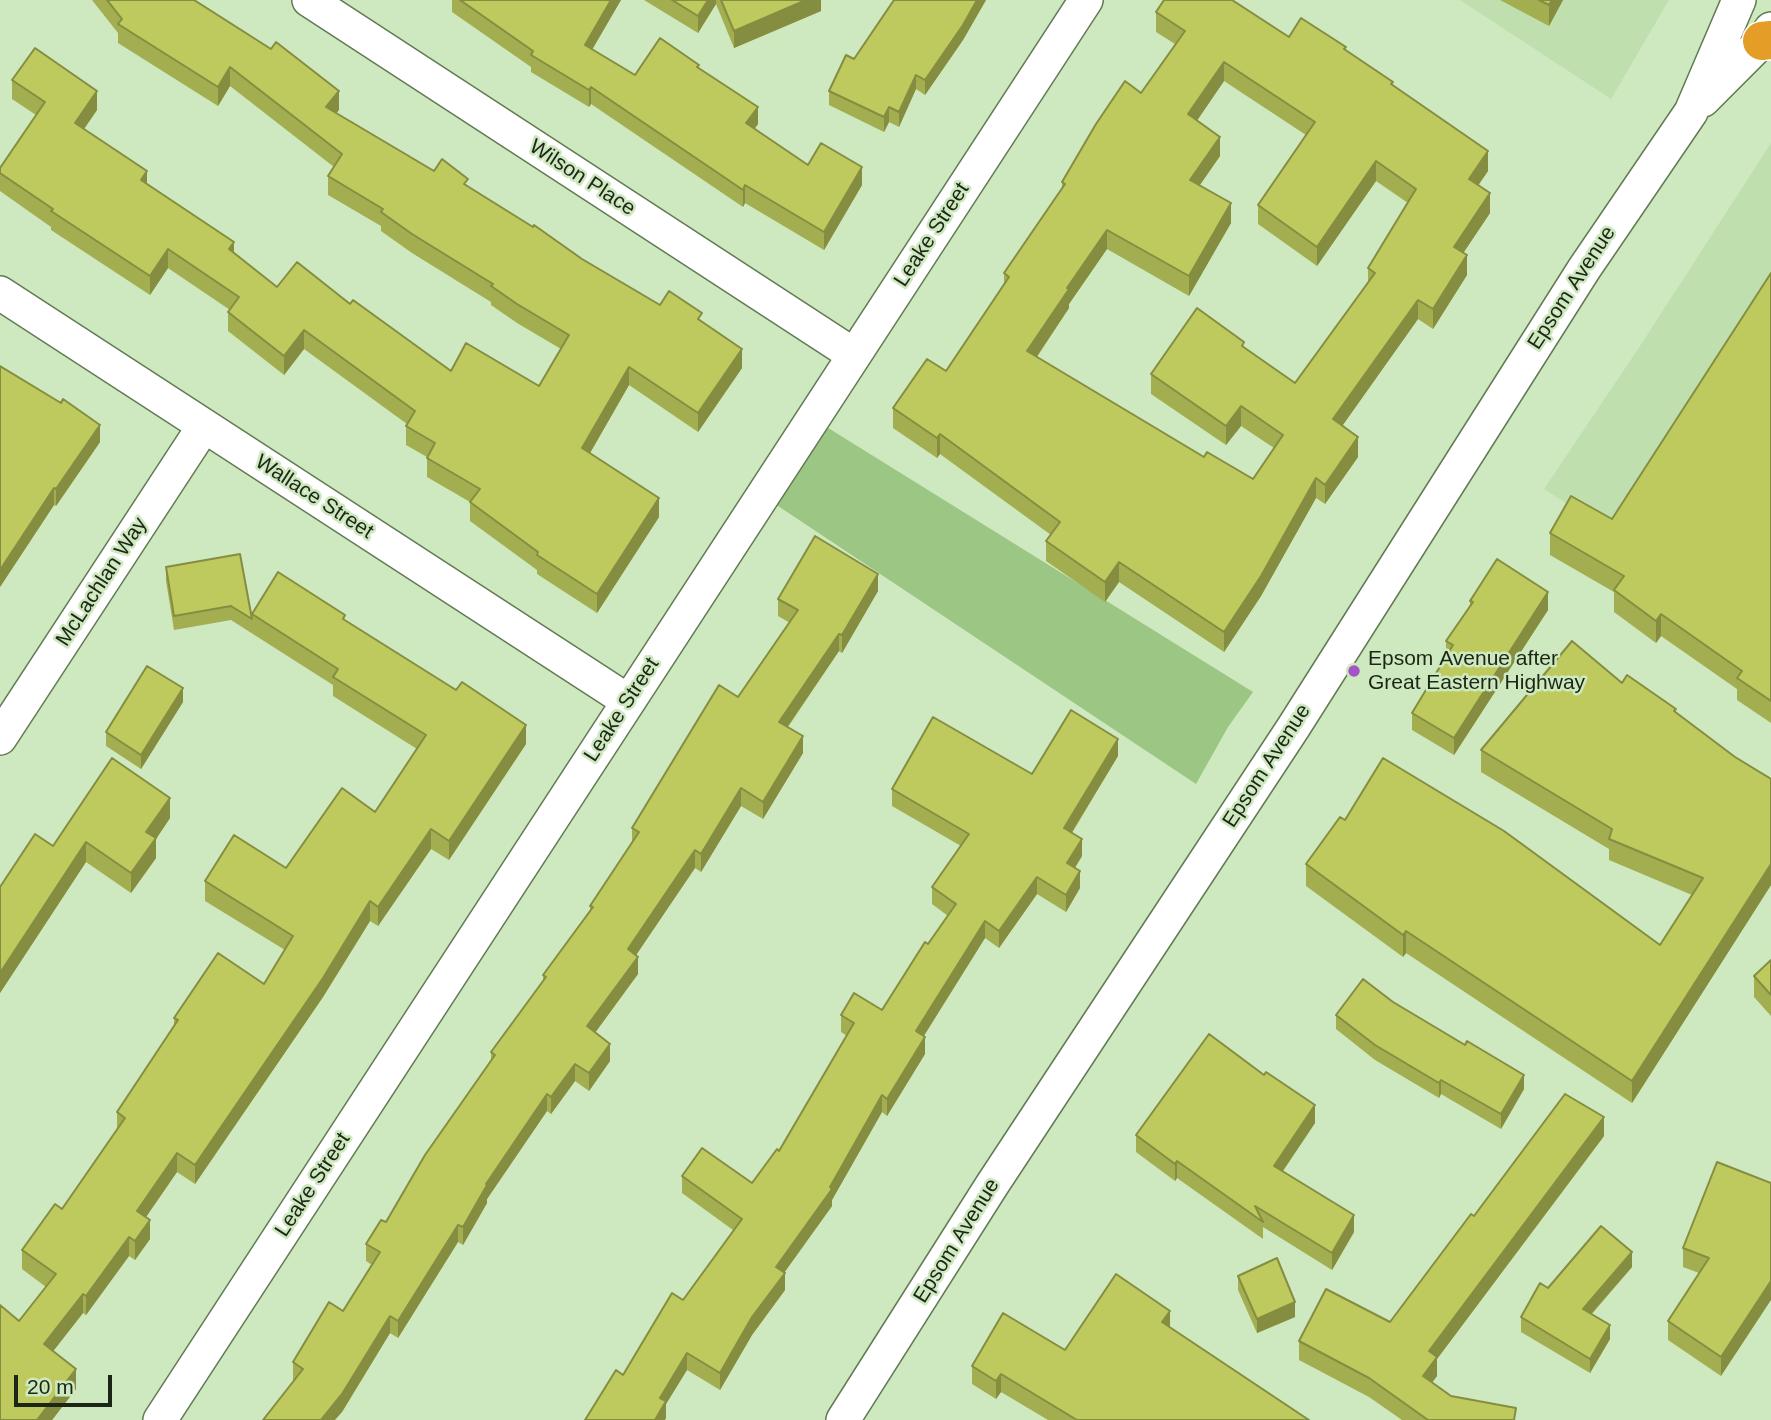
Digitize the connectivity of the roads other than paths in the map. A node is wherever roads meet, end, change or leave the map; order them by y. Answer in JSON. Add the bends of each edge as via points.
{"nodes":[{"id":1,"x":309,"y":0,"type":"edge"},
{"id":2,"x":1086,"y":0,"type":"edge"},
{"id":3,"x":1739,"y":0,"type":"edge"},
{"id":4,"x":1768,"y":37,"type":"edge"},
{"id":5,"x":1691,"y":112,"type":"junction"},
{"id":6,"x":0,"y":292,"type":"edge"},
{"id":7,"x":854,"y":355,"type":"junction"},
{"id":8,"x":204,"y":426,"type":"junction"},
{"id":9,"x":628,"y":701,"type":"junction"},
{"id":10,"x":0,"y":738,"type":"edge"},
{"id":11,"x":160,"y":1420,"type":"edge"},
{"id":12,"x":843,"y":1420,"type":"edge"}],
"edges":[{"from":1,"to":7,"type":"street","name":"Wilson Place"},
{"from":2,"to":7,"type":"street","name":"Leake Street"},
{"from":3,"to":5,"type":"street","name":"Epsom Avenue"},
{"from":4,"to":5,"type":"street","name":"Epsom Avenue"},
{"from":5,"to":12,"type":"street","name":"Epsom Avenue","via":[[1584,269],[1293,728]]},
{"from":6,"to":8,"type":"street","name":"Wallace Street"},
{"from":7,"to":9,"type":"street","name":"Leake Street"},
{"from":8,"to":9,"type":"street","name":"Wallace Street"},
{"from":8,"to":10,"type":"street","name":"McLachlan Way"},
{"from":9,"to":11,"type":"street","name":"Leake Street"}]}
